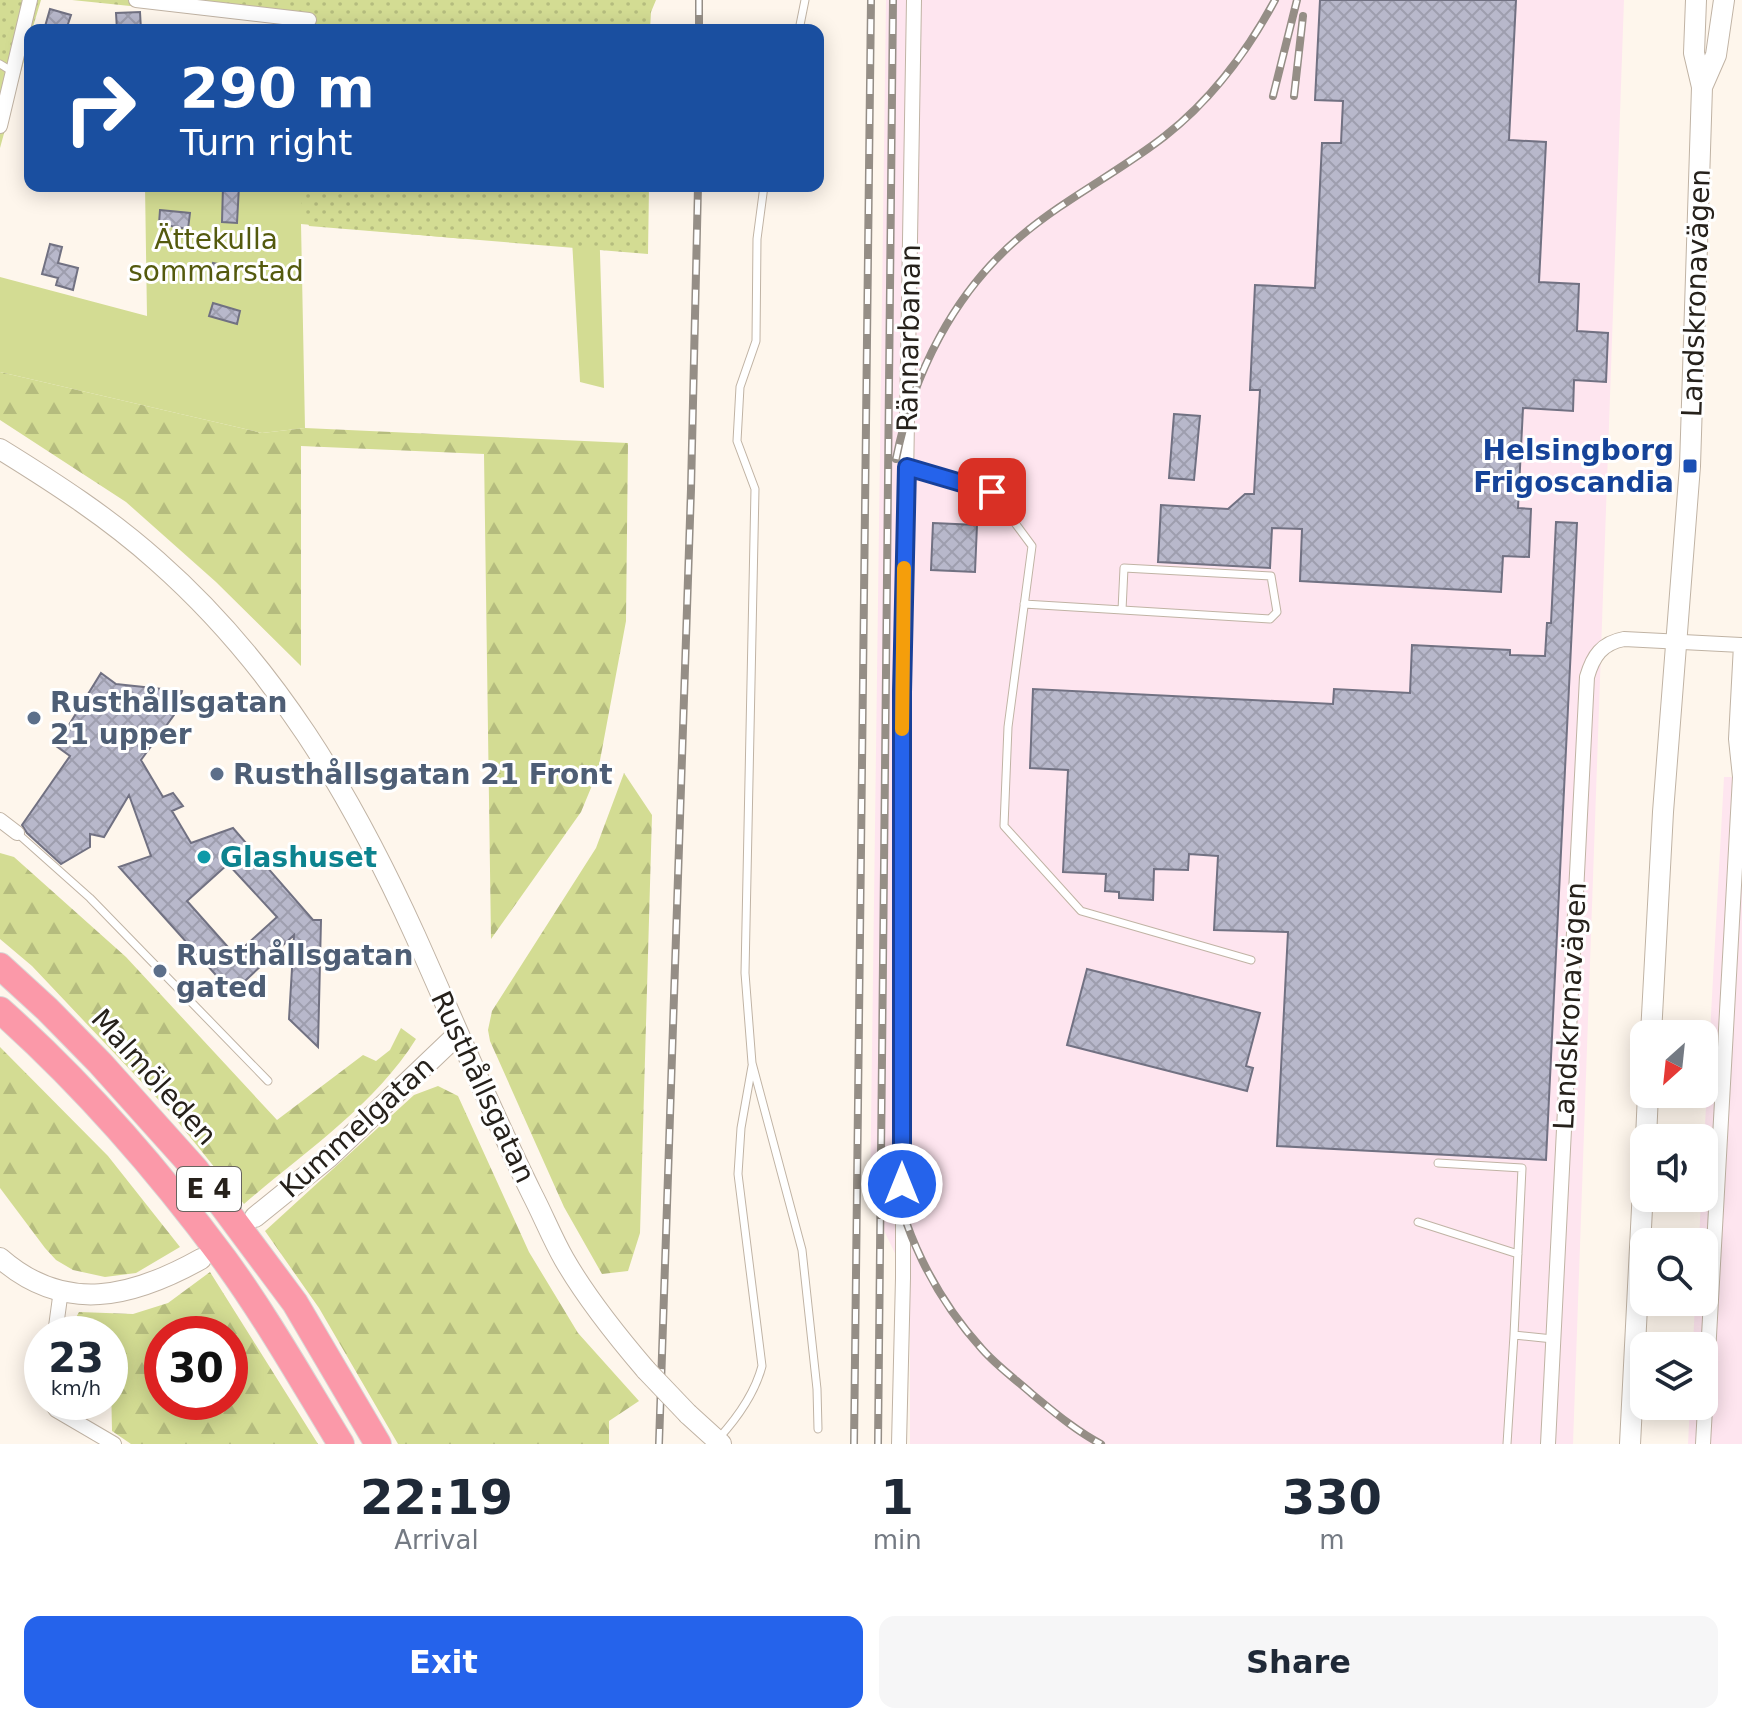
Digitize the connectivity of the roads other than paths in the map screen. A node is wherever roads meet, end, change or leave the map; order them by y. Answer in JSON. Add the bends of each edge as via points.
{"nodes":[{"id":1,"x":30,"y":0,"type":"edge"},
{"id":2,"x":136,"y":0,"type":"edge"},
{"id":3,"x":805,"y":0,"type":"edge"},
{"id":4,"x":914,"y":0,"type":"edge"},
{"id":5,"x":1696,"y":0,"type":"edge"},
{"id":6,"x":1724,"y":0,"type":"edge"},
{"id":7,"x":309,"y":20,"type":"dead end"},
{"id":8,"x":279,"y":23,"type":"edge"},
{"id":9,"x":25,"y":24,"type":"edge"},
{"id":10,"x":800,"y":24,"type":"edge"},
{"id":11,"x":24,"y":28,"type":"edge"},
{"id":12,"x":0,"y":64,"type":"edge"},
{"id":13,"x":14,"y":74,"type":"junction"},
{"id":14,"x":1702,"y":87,"type":"junction"},
{"id":15,"x":0,"y":126,"type":"edge"},
{"id":16,"x":763,"y":192,"type":"edge"},
{"id":17,"x":0,"y":449,"type":"edge"},
{"id":18,"x":907,"y":467,"type":"junction"},
{"id":19,"x":1024,"y":604,"type":"junction"},
{"id":20,"x":1122,"y":610,"type":"junction"},
{"id":21,"x":1676,"y":642,"type":"junction"},
{"id":22,"x":1741,"y":645,"type":"edge"},
{"id":23,"x":0,"y":820,"type":"edge"},
{"id":24,"x":17,"y":833,"type":"joint"},
{"id":25,"x":1738,"y":871,"type":"edge"},
{"id":26,"x":1251,"y":960,"type":"dead end"},
{"id":27,"x":0,"y":966,"type":"edge"},
{"id":28,"x":0,"y":1010,"type":"edge"},
{"id":29,"x":1652,"y":1020,"type":"edge"},
{"id":30,"x":457,"y":1035,"type":"junction"},
{"id":31,"x":752,"y":1063,"type":"junction"},
{"id":32,"x":268,"y":1081,"type":"dead end"},
{"id":33,"x":1438,"y":1163,"type":"dead end"},
{"id":34,"x":1642,"y":1212,"type":"edge"},
{"id":35,"x":255,"y":1217,"type":"dead end"},
{"id":36,"x":1418,"y":1222,"type":"dead end"},
{"id":37,"x":1518,"y":1254,"type":"junction"},
{"id":38,"x":0,"y":1258,"type":"edge"},
{"id":39,"x":201,"y":1259,"type":"dead end"},
{"id":40,"x":61,"y":1290,"type":"junction"},
{"id":41,"x":57,"y":1316,"type":"edge"},
{"id":42,"x":1514,"y":1335,"type":"junction"},
{"id":43,"x":1553,"y":1339,"type":"junction"},
{"id":44,"x":72,"y":1420,"type":"edge"},
{"id":45,"x":818,"y":1429,"type":"dead end"},
{"id":46,"x":719,"y":1442,"type":"edge"},
{"id":47,"x":112,"y":1444,"type":"edge"},
{"id":48,"x":341,"y":1444,"type":"edge"},
{"id":49,"x":378,"y":1444,"type":"edge"},
{"id":50,"x":899,"y":1444,"type":"edge"},
{"id":51,"x":1507,"y":1444,"type":"edge"},
{"id":52,"x":1548,"y":1444,"type":"edge"},
{"id":53,"x":1630,"y":1444,"type":"edge"},
{"id":54,"x":1703,"y":1444,"type":"edge"}],
"edges":[{"from":1,"to":9,"type":"street"},
{"from":2,"to":8,"type":"street"},
{"from":3,"to":10,"type":"lane"},
{"from":4,"to":18,"type":"street","name":"Rännarbanan"},
{"from":5,"to":14,"type":"main road","name":"Landskronavägen","via":[[1694,53]]},
{"from":6,"to":14,"type":"main road","name":"Landskronavägen","via":[[1716,55]]},
{"from":7,"to":8,"type":"street"},
{"from":11,"to":13,"type":"street"},
{"from":12,"to":13,"type":"lane"},
{"from":13,"to":15,"type":"street"},
{"from":14,"to":21,"type":"main road","name":"Landskronavägen","via":[[1690,466]]},
{"from":16,"to":31,"type":"lane","via":[[756,341],[740,387],[737,441],[755,489],[745,973]]},
{"from":17,"to":30,"type":"main road","name":"Rusthållsgatan","via":[[76,498],[157,561],[277,691],[334,774],[372,843]]},
{"from":18,"to":19,"type":"lane","via":[[992,492],[1032,546]]},
{"from":18,"to":50,"type":"street","name":"Rännarbanan"},
{"from":19,"to":20,"type":"lane"},
{"from":19,"to":26,"type":"lane","via":[[1008,727],[1004,826],[1081,911]]},
{"from":20,"to":20,"type":"lane","via":[[1124,568],[1271,576],[1277,612],[1270,619]]},
{"from":21,"to":22,"type":"street","name":"Landskronavägen"},
{"from":21,"to":29,"type":"main road","name":"Landskronavägen"},
{"from":21,"to":43,"type":"street","name":"Landskronavägen","via":[[1614,641],[1596,654],[1587,677]]},
{"from":22,"to":25,"type":"street","name":"Landskronavägen"},
{"from":23,"to":24,"type":"street"},
{"from":24,"to":32,"type":"lane","via":[[90,898]]},
{"from":25,"to":54,"type":"street","name":"Landskronavägen"},
{"from":27,"to":49,"type":"highway","name":"Malmöleden","number":"E 4","via":[[100,1063],[196,1170],[295,1303]]},
{"from":28,"to":48,"type":"highway","number":"E 4","via":[[81,1089],[207,1237]]},
{"from":30,"to":35,"type":"main road","name":"Kummelgatan","via":[[328,1158]]},
{"from":30,"to":46,"type":"main road","name":"Rusthållsgatan","bridge":true,"via":[[564,1259],[646,1370]]},
{"from":31,"to":45,"type":"lane","via":[[802,1250]]},
{"from":31,"to":46,"type":"lane","via":[[738,1174],[762,1366]]},
{"from":33,"to":37,"type":"lane","via":[[1522,1168]]},
{"from":34,"to":53,"type":"main road"},
{"from":36,"to":37,"type":"lane"},
{"from":37,"to":42,"type":"lane"},
{"from":38,"to":40,"type":"main road"},
{"from":39,"to":40,"type":"main road","via":[[131,1291],[93,1296]]},
{"from":40,"to":41,"type":"street"},
{"from":42,"to":43,"type":"lane"},
{"from":42,"to":51,"type":"lane"},
{"from":43,"to":52,"type":"street","name":"Landskronavägen"},
{"from":44,"to":47,"type":"street"}]}
